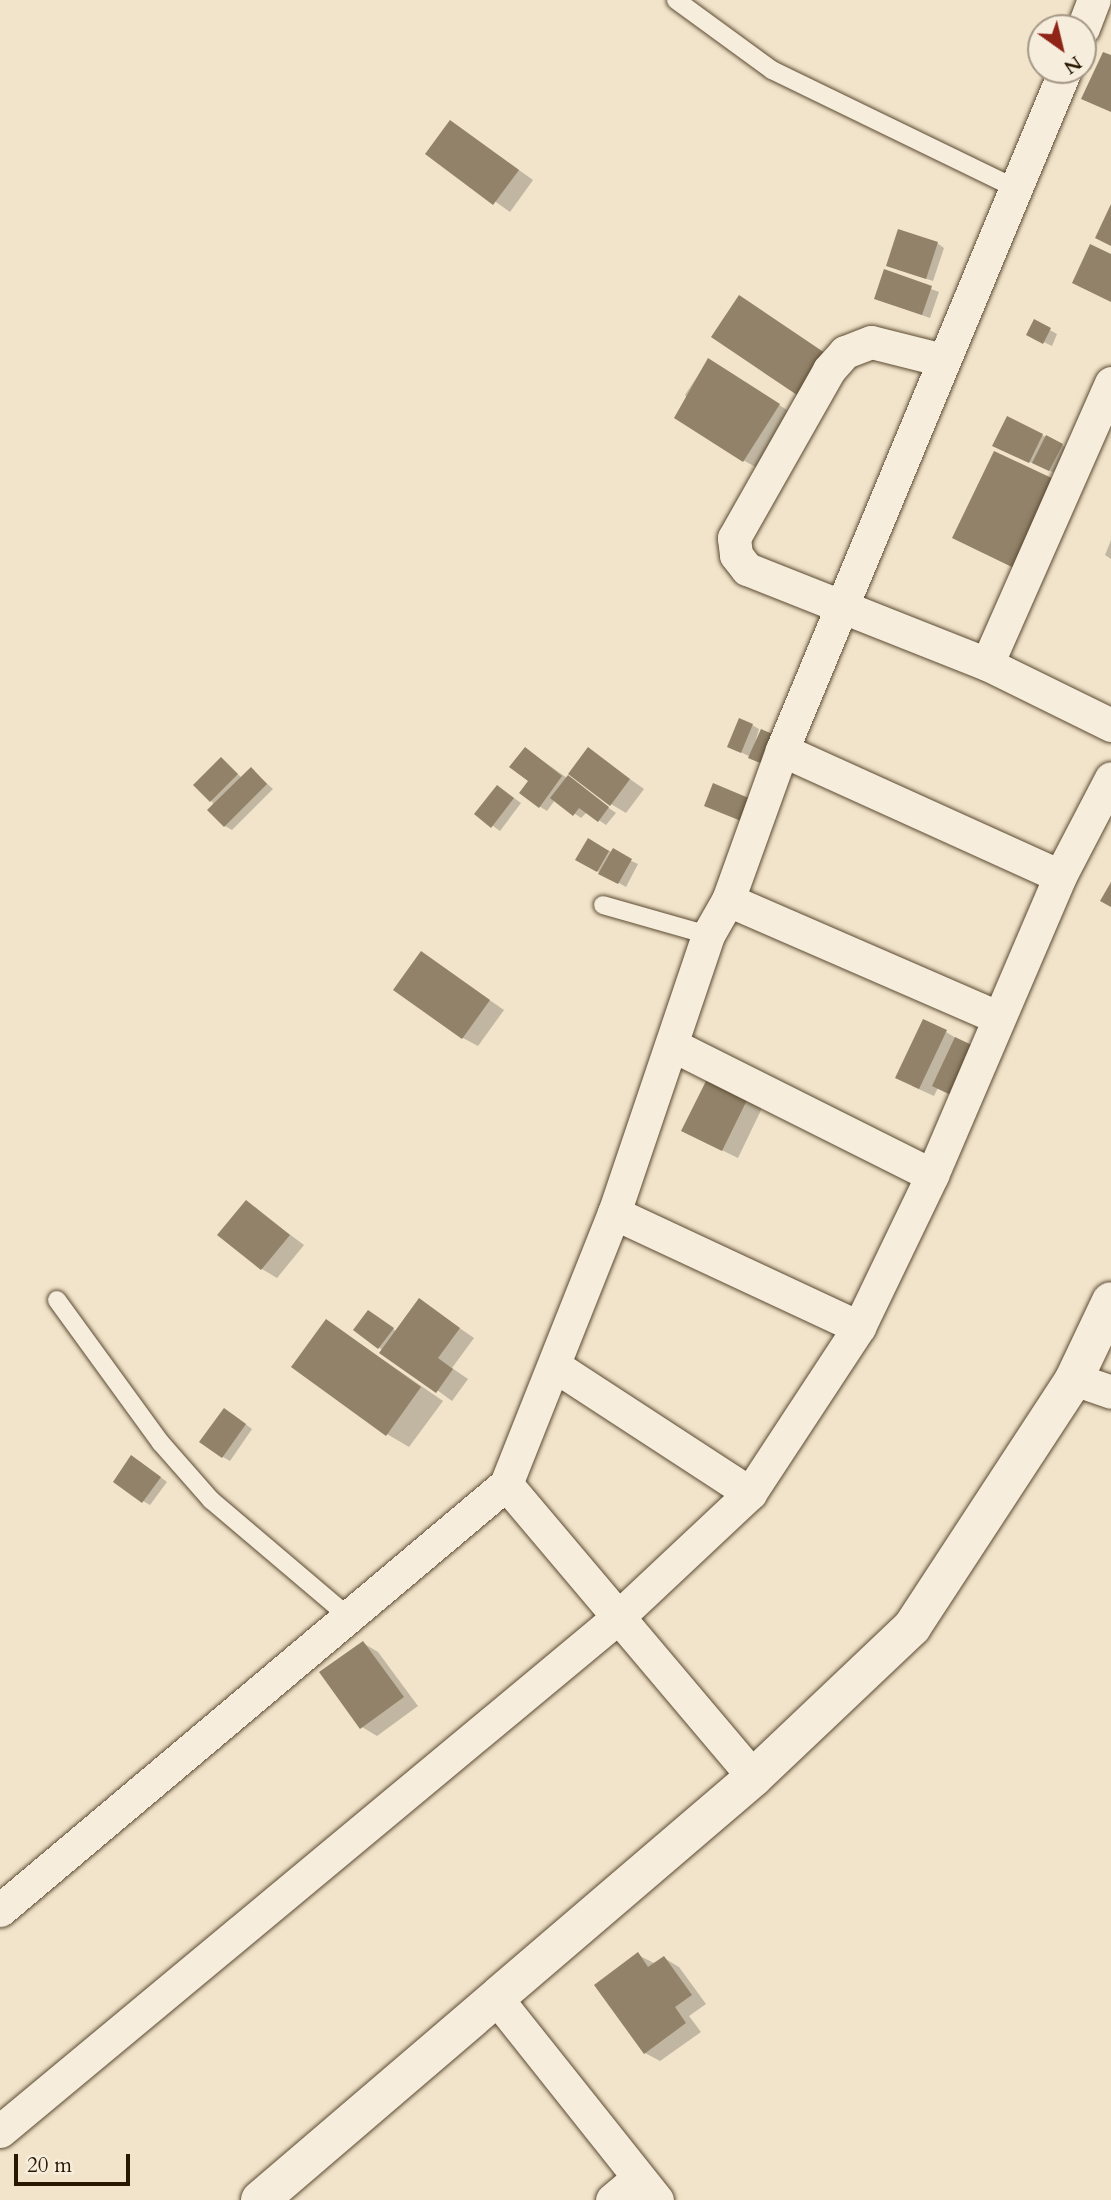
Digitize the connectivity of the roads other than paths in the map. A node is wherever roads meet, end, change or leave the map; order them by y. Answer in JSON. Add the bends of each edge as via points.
{"nodes":[{"id":1,"x":676,"y":0,"type":"edge"},
{"id":2,"x":1059,"y":84,"type":"edge"},
{"id":3,"x":1015,"y":188,"type":"junction"},
{"id":4,"x":943,"y":360,"type":"junction"},
{"id":5,"x":1111,"y":383,"type":"edge"},
{"id":6,"x":843,"y":606,"type":"junction"},
{"id":7,"x":987,"y":664,"type":"junction"},
{"id":8,"x":1111,"y":725,"type":"edge"},
{"id":9,"x":782,"y":750,"type":"junction"},
{"id":10,"x":1111,"y":778,"type":"edge"},
{"id":11,"x":1060,"y":876,"type":"junction"},
{"id":12,"x":728,"y":900,"type":"junction"},
{"id":13,"x":603,"y":905,"type":"dead end"},
{"id":14,"x":708,"y":935,"type":"junction"},
{"id":15,"x":997,"y":1017,"type":"junction"},
{"id":16,"x":674,"y":1046,"type":"junction"},
{"id":17,"x":932,"y":1175,"type":"junction"},
{"id":18,"x":614,"y":1213,"type":"junction"},
{"id":19,"x":57,"y":1300,"type":"dead end"},
{"id":20,"x":1111,"y":1301,"type":"edge"},
{"id":21,"x":859,"y":1327,"type":"junction"},
{"id":22,"x":555,"y":1366,"type":"junction"},
{"id":23,"x":1074,"y":1379,"type":"junction"},
{"id":24,"x":1111,"y":1392,"type":"edge"},
{"id":25,"x":506,"y":1484,"type":"junction"},
{"id":26,"x":750,"y":1493,"type":"junction"},
{"id":27,"x":348,"y":1616,"type":"junction"},
{"id":28,"x":616,"y":1619,"type":"junction"},
{"id":29,"x":754,"y":1777,"type":"junction"},
{"id":30,"x":0,"y":1910,"type":"edge"},
{"id":31,"x":497,"y":1999,"type":"junction"},
{"id":32,"x":0,"y":2131,"type":"edge"},
{"id":33,"x":648,"y":2189,"type":"edge"},
{"id":34,"x":260,"y":2200,"type":"edge"},
{"id":35,"x":612,"y":2200,"type":"edge"}],
"edges":[{"from":1,"to":3,"type":"lane","via":[[772,70]]},
{"from":2,"to":3,"type":"street"},
{"from":3,"to":4,"type":"street"},
{"from":4,"to":6,"type":"street"},
{"from":4,"to":6,"type":"street","via":[[871,342],[845,352],[829,370],[734,538],[736,555],[747,569]]},
{"from":5,"to":7,"type":"street"},
{"from":6,"to":7,"type":"street"},
{"from":6,"to":9,"type":"street"},
{"from":7,"to":8,"type":"street"},
{"from":9,"to":11,"type":"street"},
{"from":9,"to":12,"type":"street"},
{"from":10,"to":11,"type":"street"},
{"from":11,"to":15,"type":"street"},
{"from":12,"to":14,"type":"street"},
{"from":12,"to":15,"type":"street"},
{"from":13,"to":14,"type":"lane"},
{"from":14,"to":16,"type":"street"},
{"from":15,"to":17,"type":"street"},
{"from":16,"to":17,"type":"street"},
{"from":16,"to":18,"type":"street"},
{"from":17,"to":21,"type":"street"},
{"from":18,"to":21,"type":"street"},
{"from":18,"to":22,"type":"street"},
{"from":19,"to":27,"type":"lane","via":[[161,1443],[211,1500]]},
{"from":20,"to":23,"type":"street"},
{"from":21,"to":26,"type":"street"},
{"from":22,"to":25,"type":"street"},
{"from":22,"to":26,"type":"street"},
{"from":23,"to":24,"type":"street"},
{"from":23,"to":29,"type":"street","via":[[912,1627]]},
{"from":25,"to":27,"type":"street"},
{"from":25,"to":28,"type":"street"},
{"from":26,"to":28,"type":"street"},
{"from":27,"to":30,"type":"street"},
{"from":28,"to":29,"type":"street"},
{"from":28,"to":32,"type":"street"},
{"from":29,"to":31,"type":"street"},
{"from":31,"to":33,"type":"street"},
{"from":31,"to":34,"type":"street"},
{"from":33,"to":35,"type":"street"}]}
